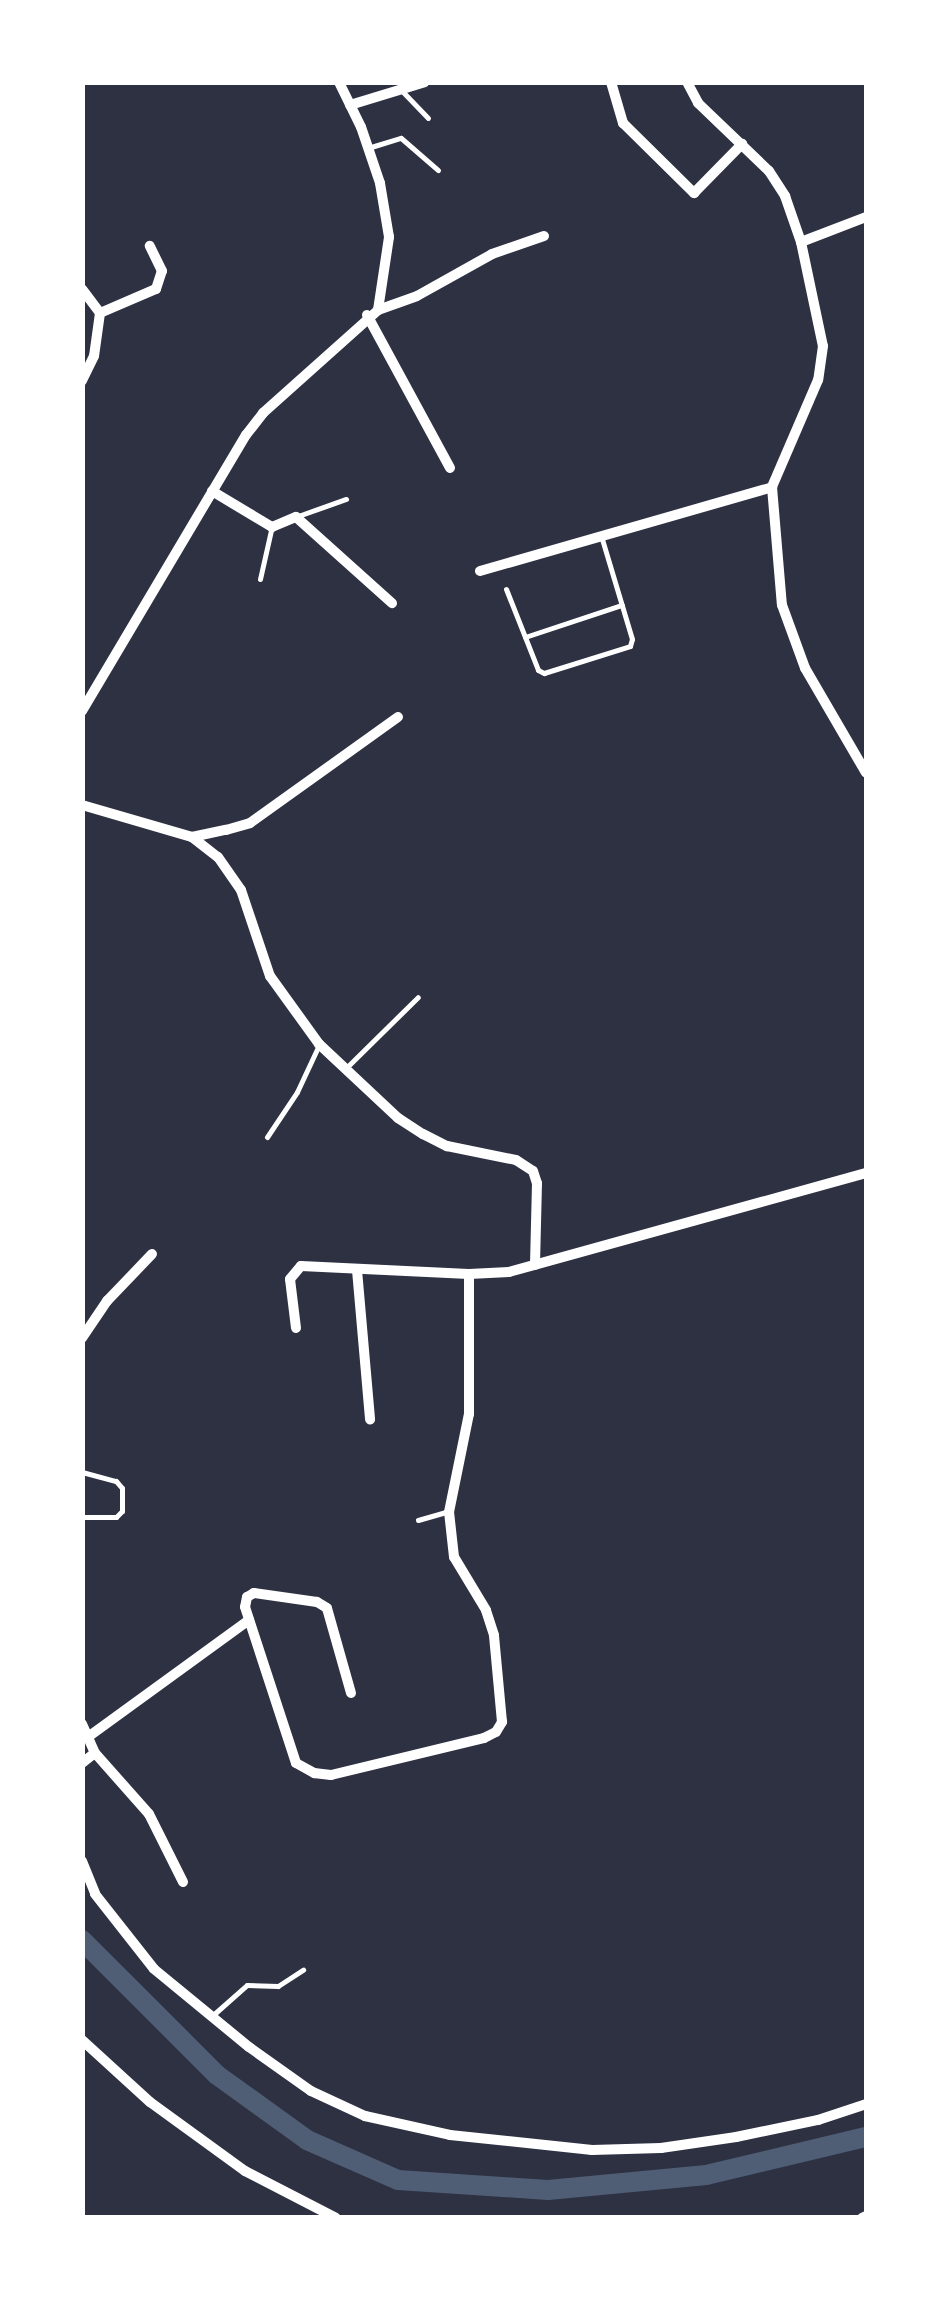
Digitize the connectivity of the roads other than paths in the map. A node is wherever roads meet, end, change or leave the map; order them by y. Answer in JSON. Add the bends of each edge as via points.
{"nodes":[{"id":1,"x":339,"y":82,"type":"edge"},
{"id":2,"x":425,"y":82,"type":"edge"},
{"id":3,"x":611,"y":82,"type":"edge"},
{"id":4,"x":687,"y":82,"type":"edge"},
{"id":5,"x":393,"y":88,"type":"edge"},
{"id":6,"x":350,"y":104,"type":"junction"},
{"id":7,"x":428,"y":118,"type":"dead end"},
{"id":8,"x":742,"y":144,"type":"junction"},
{"id":9,"x":368,"y":148,"type":"junction"},
{"id":10,"x":438,"y":170,"type":"dead end"},
{"id":11,"x":866,"y":218,"type":"edge"},
{"id":12,"x":544,"y":236,"type":"dead end"},
{"id":13,"x":801,"y":242,"type":"junction"},
{"id":14,"x":150,"y":246,"type":"dead end"},
{"id":15,"x":82,"y":289,"type":"edge"},
{"id":16,"x":372,"y":312,"type":"junction"},
{"id":17,"x":100,"y":313,"type":"junction"},
{"id":18,"x":82,"y":381,"type":"edge"},
{"id":19,"x":450,"y":468,"type":"dead end"},
{"id":20,"x":772,"y":487,"type":"junction"},
{"id":21,"x":212,"y":491,"type":"junction"},
{"id":22,"x":346,"y":500,"type":"dead end"},
{"id":23,"x":296,"y":517,"type":"junction"},
{"id":24,"x":272,"y":527,"type":"junction"},
{"id":25,"x":601,"y":536,"type":"junction"},
{"id":26,"x":480,"y":571,"type":"dead end"},
{"id":27,"x":260,"y":580,"type":"dead end"},
{"id":28,"x":506,"y":589,"type":"dead end"},
{"id":29,"x":392,"y":603,"type":"dead end"},
{"id":30,"x":622,"y":605,"type":"junction"},
{"id":31,"x":525,"y":637,"type":"junction"},
{"id":32,"x":82,"y":711,"type":"edge"},
{"id":33,"x":398,"y":718,"type":"dead end"},
{"id":34,"x":866,"y":774,"type":"edge"},
{"id":35,"x":82,"y":805,"type":"edge"},
{"id":36,"x":192,"y":837,"type":"junction"},
{"id":37,"x":418,"y":997,"type":"dead end"},
{"id":38,"x":319,"y":1044,"type":"junction"},
{"id":39,"x":348,"y":1066,"type":"junction"},
{"id":40,"x":268,"y":1137,"type":"dead end"},
{"id":41,"x":866,"y":1173,"type":"edge"},
{"id":42,"x":152,"y":1254,"type":"dead end"},
{"id":43,"x":535,"y":1265,"type":"junction"},
{"id":44,"x":357,"y":1270,"type":"junction"},
{"id":45,"x":469,"y":1274,"type":"junction"},
{"id":46,"x":296,"y":1328,"type":"dead end"},
{"id":47,"x":82,"y":1338,"type":"edge"},
{"id":48,"x":370,"y":1418,"type":"dead end"},
{"id":49,"x":82,"y":1472,"type":"edge"},
{"id":50,"x":449,"y":1512,"type":"junction"},
{"id":51,"x":82,"y":1518,"type":"edge"},
{"id":52,"x":418,"y":1520,"type":"dead end"},
{"id":53,"x":249,"y":1620,"type":"junction"},
{"id":54,"x":351,"y":1693,"type":"dead end"},
{"id":55,"x":82,"y":1724,"type":"edge"},
{"id":56,"x":88,"y":1737,"type":"junction"},
{"id":57,"x":95,"y":1752,"type":"junction"},
{"id":58,"x":82,"y":1763,"type":"edge"},
{"id":59,"x":82,"y":1861,"type":"edge"},
{"id":60,"x":182,"y":1882,"type":"dead end"},
{"id":61,"x":303,"y":1970,"type":"dead end"},
{"id":62,"x":211,"y":2017,"type":"junction"},
{"id":63,"x":82,"y":2040,"type":"edge"},
{"id":64,"x":866,"y":2104,"type":"edge"},
{"id":65,"x":336,"y":2218,"type":"edge"}],
"edges":[{"from":1,"to":6,"type":"street"},
{"from":2,"to":5,"type":"street"},
{"from":3,"to":8,"type":"street","via":[[624,123],[694,192]]},
{"from":4,"to":8,"type":"street","via":[[698,102]]},
{"from":5,"to":6,"type":"street"},
{"from":5,"to":7,"type":"lane"},
{"from":6,"to":9,"type":"street"},
{"from":8,"to":13,"type":"street","via":[[786,196]]},
{"from":9,"to":10,"type":"lane","via":[[401,138]]},
{"from":9,"to":16,"type":"street","via":[[389,237]]},
{"from":11,"to":13,"type":"street"},
{"from":12,"to":16,"type":"street"},
{"from":13,"to":20,"type":"street","via":[[823,346],[818,380]]},
{"from":14,"to":17,"type":"street","via":[[162,272],[156,289]]},
{"from":15,"to":17,"type":"street"},
{"from":16,"to":19,"type":"street"},
{"from":16,"to":21,"type":"street","via":[[263,413]]},
{"from":17,"to":18,"type":"street","via":[[94,356]]},
{"from":20,"to":25,"type":"street"},
{"from":20,"to":34,"type":"street","via":[[782,605],[805,668]]},
{"from":21,"to":24,"type":"street"},
{"from":21,"to":32,"type":"street"},
{"from":22,"to":23,"type":"lane"},
{"from":23,"to":24,"type":"street"},
{"from":23,"to":29,"type":"street"},
{"from":24,"to":27,"type":"lane"},
{"from":25,"to":26,"type":"street"},
{"from":25,"to":30,"type":"lane"},
{"from":28,"to":31,"type":"lane"},
{"from":30,"to":31,"type":"lane"},
{"from":30,"to":31,"type":"lane","via":[[630,646],[544,673]]},
{"from":33,"to":36,"type":"street","via":[[250,823]]},
{"from":35,"to":36,"type":"street"},
{"from":36,"to":38,"type":"street","via":[[241,890],[270,976]]},
{"from":37,"to":39,"type":"lane"},
{"from":38,"to":39,"type":"street"},
{"from":38,"to":40,"type":"lane"},
{"from":39,"to":43,"type":"street","via":[[423,1134],[447,1146],[516,1160],[533,1171]]},
{"from":41,"to":43,"type":"street"},
{"from":42,"to":47,"type":"street"},
{"from":43,"to":45,"type":"street"},
{"from":44,"to":45,"type":"street"},
{"from":44,"to":46,"type":"street","via":[[293,1270]]},
{"from":44,"to":48,"type":"street"},
{"from":45,"to":50,"type":"street","via":[[469,1414]]},
{"from":49,"to":51,"type":"lane","via":[[122,1488],[116,1517]]},
{"from":50,"to":52,"type":"lane"},
{"from":50,"to":53,"type":"street","via":[[454,1557],[494,1635],[502,1722],[496,1732],[331,1775],[314,1773],[296,1763]]},
{"from":53,"to":54,"type":"street","via":[[246,1597],[254,1592],[326,1608]]},
{"from":53,"to":56,"type":"street"},
{"from":55,"to":56,"type":"street"},
{"from":56,"to":57,"type":"street"},
{"from":57,"to":58,"type":"street"},
{"from":57,"to":60,"type":"street","via":[[149,1814]]},
{"from":59,"to":62,"type":"street","via":[[95,1894],[154,1969]]},
{"from":61,"to":62,"type":"lane","via":[[278,1986],[246,1984]]},
{"from":62,"to":64,"type":"street","via":[[311,2091],[365,2116],[450,2135],[592,2150],[661,2148],[818,2120]]},
{"from":63,"to":65,"type":"street","via":[[150,2102],[245,2171]]}]}
